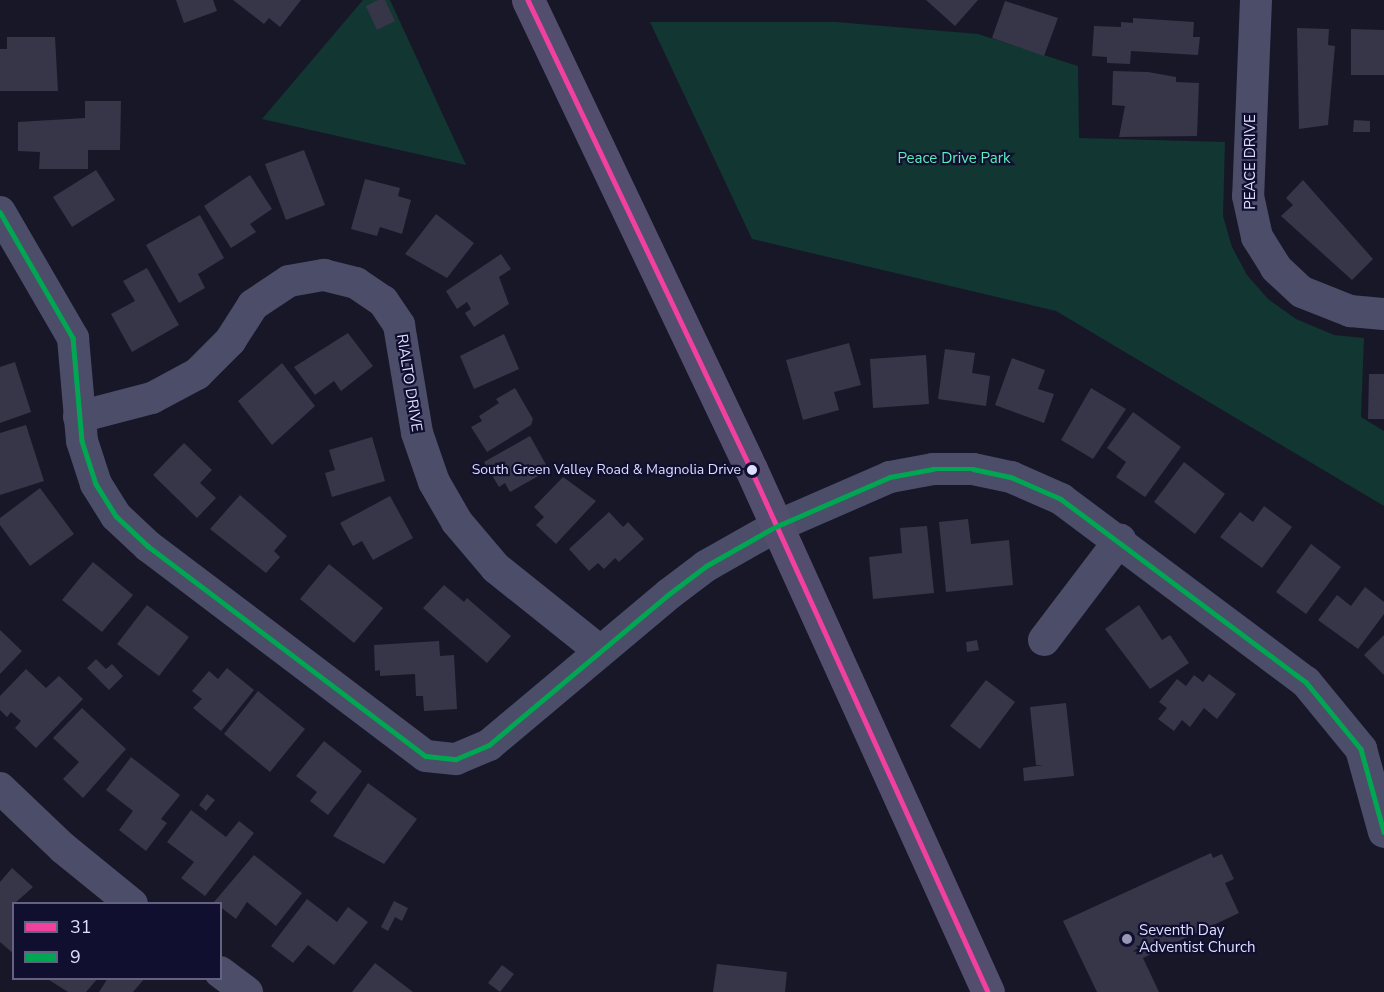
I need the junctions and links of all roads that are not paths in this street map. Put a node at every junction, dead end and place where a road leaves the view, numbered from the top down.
1 (528, 0) edge
2 (1256, 0) edge
3 (0, 212) edge
4 (1384, 314) edge
5 (79, 417) junction
6 (775, 527) junction
7 (1120, 540) junction
8 (1044, 640) dead end
9 (600, 651) junction
10 (0, 788) edge
11 (1384, 832) edge
12 (131, 902) edge
13 (222, 973) edge
14 (247, 992) edge
15 (988, 992) edge

1 - 6 main road
2 - 4 street, PEACE DRIVE
3 - 5 street
5 - 9 street
5 - 9 street, RIALTO DRIVE
6 - 7 street
6 - 9 street
6 - 15 main road
7 - 8 street
7 - 11 street
10 - 12 street
13 - 14 street

